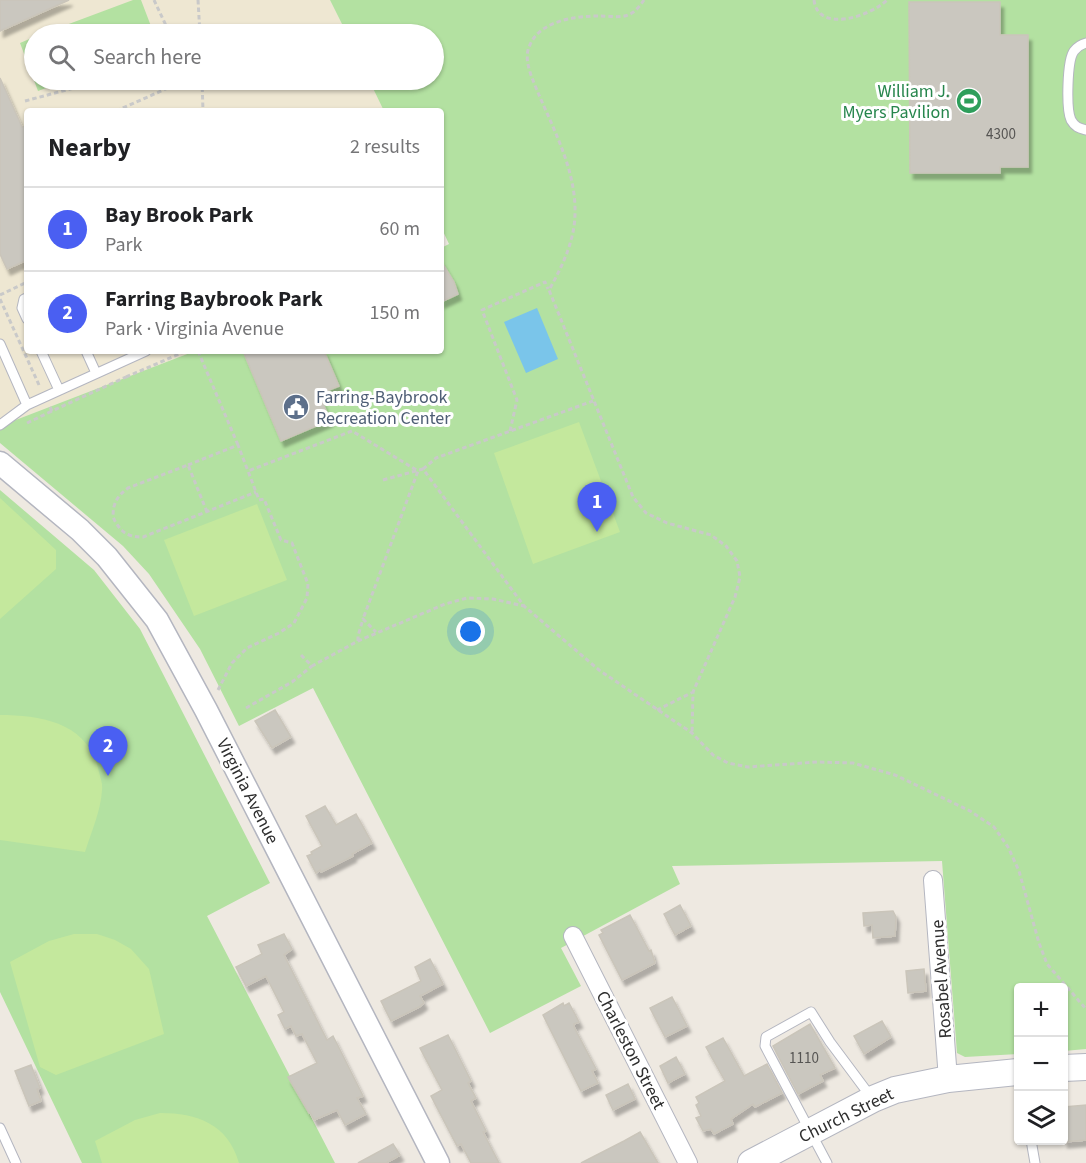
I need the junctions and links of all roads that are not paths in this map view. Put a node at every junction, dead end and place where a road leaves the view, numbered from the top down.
1 (1086, 43) edge
2 (1086, 130) edge
3 (0, 344) edge
4 (42, 354) edge
5 (87, 354) edge
6 (139, 354) edge
7 (96, 374) junction
8 (58, 390) junction
9 (27, 405) junction
10 (0, 424) edge
11 (0, 463) edge
12 (933, 880) dead end
13 (573, 936) dead end
14 (1086, 1067) edge
15 (1068, 1068) edge
16 (1014, 1072) edge
17 (948, 1079) junction
18 (873, 1099) junction
19 (0, 1128) edge
20 (811, 1131) junction
21 (1032, 1145) edge
22 (16, 1163) edge
23 (438, 1163) edge
24 (688, 1163) edge
25 (751, 1163) edge
26 (828, 1163) edge
27 (1035, 1163) edge

1 - 2 lane
3 - 9 lane
4 - 8 lane
5 - 7 lane
6 - 7 lane
7 - 8 lane
8 - 9 lane
9 - 10 lane
11 - 23 street, Virginia Avenue
12 - 17 street, Rosabel Avenue
13 - 24 street, Charleston Street
14 - 15 main road
16 - 17 main road, Church Street
17 - 18 main road, Church Street
18 - 20 main road, Church Street
18 - 20 lane
19 - 22 lane
20 - 25 main road, Church Street
20 - 26 lane
21 - 27 lane

